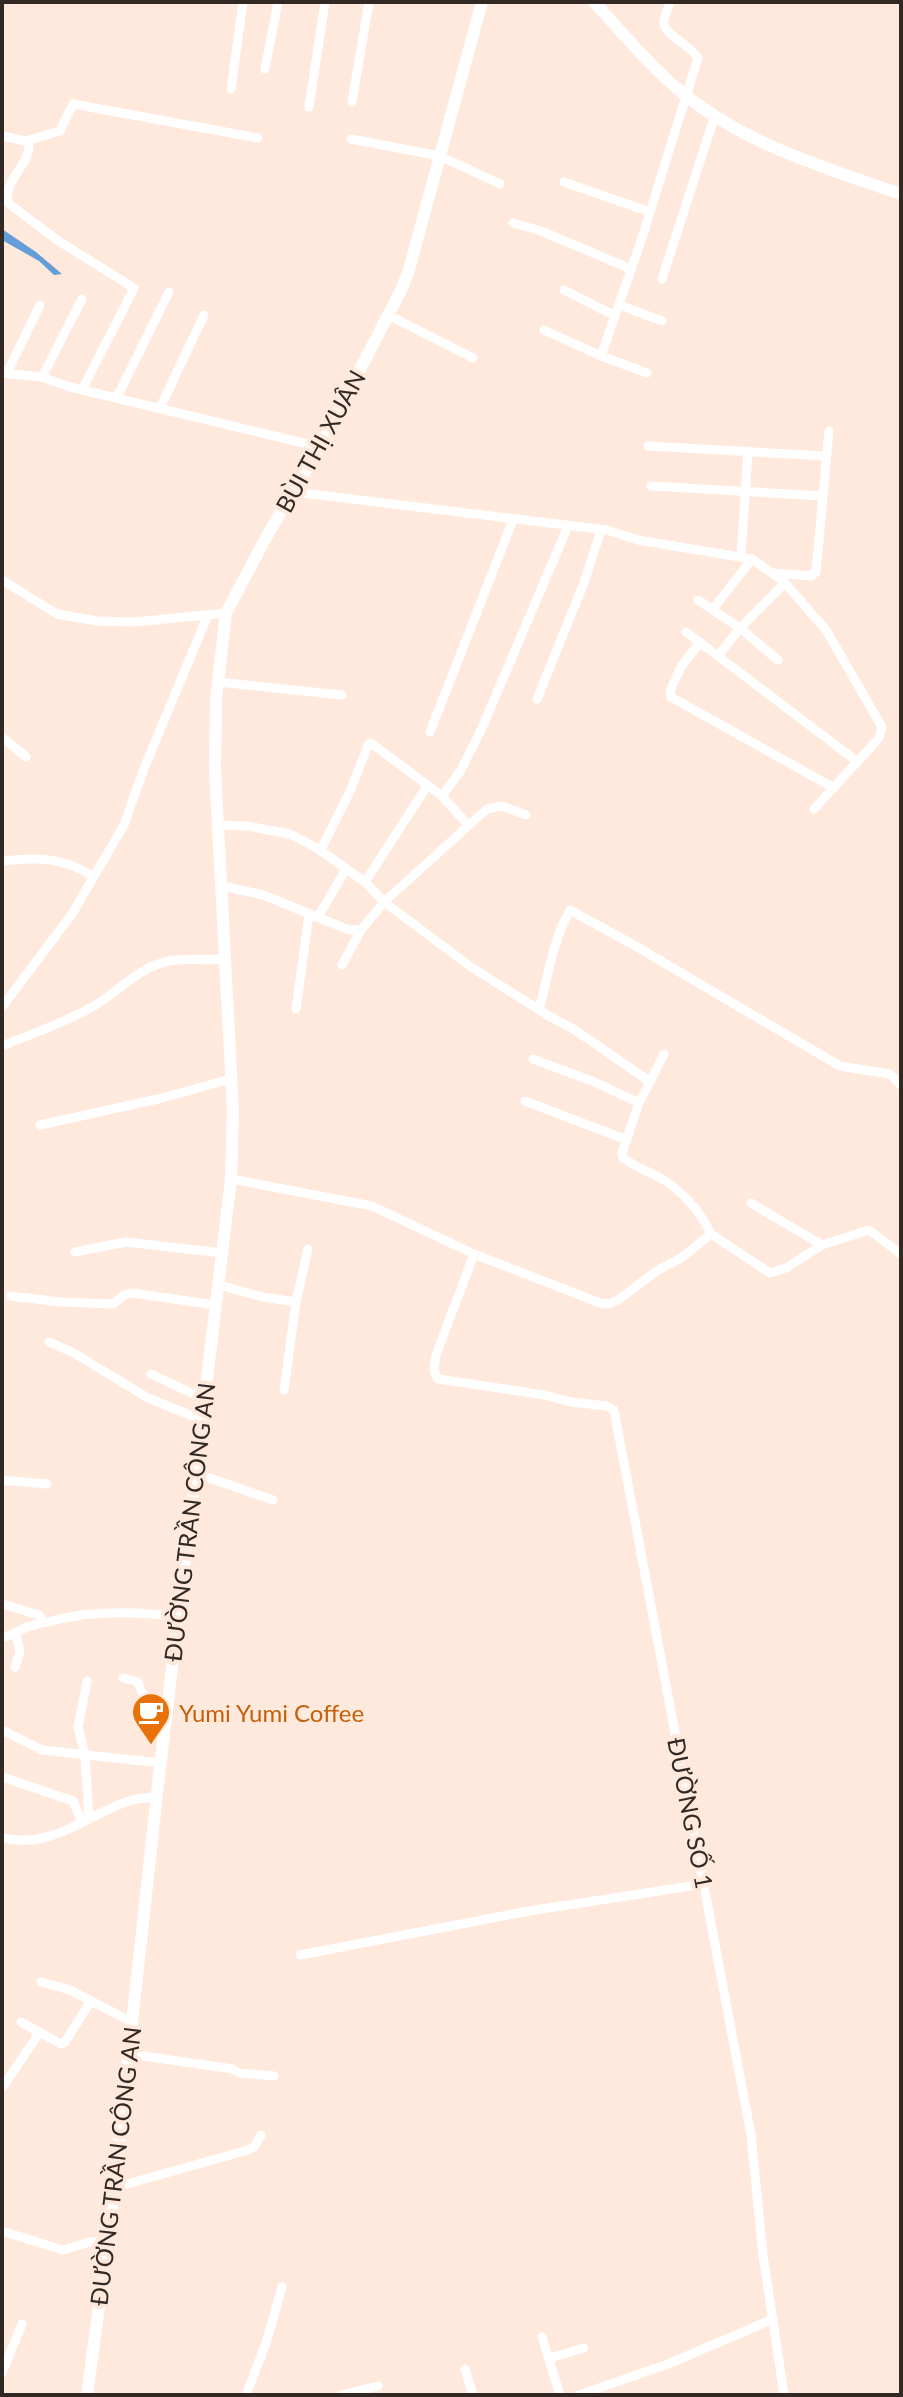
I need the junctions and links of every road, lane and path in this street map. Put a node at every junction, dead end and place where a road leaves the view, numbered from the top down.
1 (243, 2) edge
2 (278, 2) edge
3 (325, 2) edge
4 (369, 2) edge
5 (482, 2) edge
6 (670, 2) edge
7 (597, 3) edge
8 (265, 69) dead end
9 (231, 89) dead end
10 (686, 96) junction
11 (352, 102) dead end
12 (309, 107) dead end
13 (715, 115) junction
14 (2, 136) edge
15 (258, 138) dead end
16 (351, 139) dead end
17 (26, 141) junction
18 (440, 156) junction
19 (564, 182) dead end
20 (500, 184) dead end
21 (901, 194) edge
22 (4, 199) edge
23 (650, 212) junction
24 (513, 223) dead end
25 (631, 269) junction
26 (662, 279) dead end
27 (564, 290) dead end
28 (169, 292) dead end
29 (82, 299) dead end
30 (40, 305) dead end
31 (619, 305) junction
32 (204, 315) dead end
33 (388, 315) junction
34 (615, 316) junction
35 (662, 321) dead end
36 (544, 330) dead end
37 (601, 356) junction
38 (473, 358) dead end
39 (5, 373) edge
40 (647, 373) dead end
41 (42, 377) junction
42 (82, 390) junction
43 (117, 397) junction
44 (160, 408) junction
45 (829, 431) dead end
46 (648, 446) dead end
47 (320, 447) junction
48 (748, 451) junction
49 (826, 456) junction
50 (651, 486) dead end
51 (746, 491) junction
52 (294, 492) junction
53 (823, 496) junction
54 (513, 520) junction
55 (568, 526) junction
56 (601, 530) junction
57 (747, 558) junction
58 (772, 573) junction
59 (2, 580) edge
60 (785, 583) junction
61 (698, 600) dead end
62 (712, 610) junction
63 (226, 613) junction
64 (208, 615) junction
65 (740, 628) junction
66 (686, 632) dead end
67 (700, 642) junction
68 (718, 656) junction
69 (778, 660) dead end
70 (218, 682) junction
71 (342, 695) dead end
72 (537, 699) dead end
73 (430, 732) dead end
74 (2, 737) edge
75 (26, 757) dead end
76 (858, 762) junction
77 (427, 786) junction
78 (834, 788) junction
79 (442, 796) junction
80 (814, 809) dead end
81 (526, 815) dead end
82 (218, 825) junction
83 (468, 825) junction
84 (320, 851) junction
85 (2, 861) edge
86 (346, 869) junction
87 (93, 876) junction
88 (365, 882) junction
89 (222, 886) junction
90 (384, 902) junction
91 (314, 916) junction
92 (361, 930) junction
93 (226, 959) junction
94 (342, 965) dead end
95 (2, 988) edge
96 (10, 995) junction
97 (2, 1007) edge
98 (296, 1009) dead end
99 (539, 1010) junction
100 (2, 1046) edge
101 (664, 1054) dead end
102 (533, 1059) dead end
103 (231, 1079) junction
104 (649, 1081) junction
105 (901, 1085) edge
106 (525, 1101) dead end
107 (639, 1103) junction
108 (40, 1125) dead end
109 (627, 1140) junction
110 (231, 1179) junction
111 (751, 1203) dead end
112 (711, 1234) junction
113 (822, 1245) junction
114 (308, 1249) dead end
115 (75, 1252) dead end
116 (222, 1253) junction
117 (901, 1254) edge
118 (472, 1259) junction
119 (219, 1285) junction
120 (11, 1296) dead end
121 (296, 1302) junction
122 (216, 1305) junction
123 (49, 1342) dead end
124 (151, 1374) dead end
125 (284, 1390) dead end
126 (204, 1399) junction
127 (202, 1420) junction
128 (195, 1473) junction
129 (2, 1480) edge
130 (47, 1484) dead end
131 (273, 1500) dead end
132 (2, 1604) edge
133 (178, 1617) junction
134 (45, 1623) junction
135 (16, 1634) junction
136 (2, 1637) edge
137 (15, 1667) dead end
138 (123, 1678) dead end
139 (87, 1681) dead end
140 (166, 1713) junction
141 (4, 1731) dead end
142 (85, 1755) junction
143 (160, 1763) junction
144 (2, 1777) edge
145 (157, 1797) junction
146 (86, 1820) junction
147 (2, 1838) edge
148 (704, 1884) junction
149 (300, 1955) dead end
150 (41, 1982) dead end
151 (91, 2001) junction
152 (21, 2022) dead end
153 (132, 2022) junction
154 (40, 2032) junction
155 (129, 2054) junction
156 (274, 2076) dead end
157 (2, 2088) edge
158 (261, 2135) dead end
159 (113, 2188) junction
160 (2, 2231) edge
161 (108, 2241) junction
162 (282, 2287) dead end
163 (771, 2320) junction
164 (22, 2324) dead end
165 (542, 2337) dead end
166 (584, 2348) dead end
167 (549, 2358) junction
168 (465, 2369) dead end
169 (2, 2373) edge
170 (378, 2386) dead end
171 (87, 2395) edge
172 (246, 2395) edge
173 (341, 2395) edge
174 (473, 2395) edge
175 (560, 2395) edge
176 (579, 2395) edge
177 (784, 2395) edge

1 - 9 street
2 - 8 street
3 - 12 street
4 - 11 street
5 - 18 main road, BÙI THỊ XUÂN
6 - 10 street
7 - 10 main road
10 - 13 main road
10 - 23 street
13 - 21 main road
13 - 26 street
14 - 17 street
15 - 17 street
16 - 18 street
17 - 22 street
18 - 20 street
18 - 33 main road, BÙI THỊ XUÂN
19 - 23 street
22 - 42 street
23 - 25 street
24 - 25 street
25 - 31 street
27 - 34 street
28 - 43 street
29 - 41 street
30 - 39 street
31 - 34 street
31 - 35 street
32 - 44 street
33 - 38 street
33 - 47 main road, BÙI THỊ XUÂN
34 - 37 street
36 - 37 street
37 - 40 street
39 - 41 street
41 - 42 street
42 - 43 street
43 - 44 street
44 - 47 street
45 - 49 street
46 - 48 street
47 - 52 main road, BÙI THỊ XUÂN
48 - 49 street
48 - 51 street
49 - 53 street
50 - 51 street
51 - 53 street
51 - 57 street
52 - 54 street
52 - 63 main road, BÙI THỊ XUÂN
53 - 58 street
54 - 55 street
54 - 73 street
55 - 56 street
55 - 79 street
56 - 57 street
56 - 72 street
57 - 58 street
57 - 62 street
58 - 60 street
59 - 64 street
60 - 65 street
60 - 76 street
61 - 62 street
62 - 65 street
63 - 64 street
63 - 70 main road, BÙI THỊ XUÂN
64 - 87 street
65 - 68 street
65 - 69 street
66 - 67 street
67 - 68 street
67 - 78 street
68 - 76 street
70 - 71 street
70 - 82 main road, BÙI THỊ XUÂN
74 - 75 street
76 - 78 street
77 - 79 street
77 - 84 street
77 - 88 street
78 - 80 street
79 - 83 street
81 - 83 street
82 - 84 street
82 - 89 main road, BÙI THỊ XUÂN
83 - 90 street
84 - 86 street
85 - 87 street
86 - 88 street
86 - 91 street
87 - 96 street
88 - 90 street
89 - 91 street
89 - 93 main road, ĐƯỜNG TRẦN CÔNG AN
90 - 92 street
90 - 99 street
91 - 92 street
91 - 98 street
92 - 94 street
93 - 100 street
93 - 103 main road, ĐƯỜNG TRẦN CÔNG AN
95 - 96 street
96 - 97 street
99 - 104 street
99 - 105 street
101 - 104 street
102 - 107 street
103 - 108 street
103 - 110 main road, ĐƯỜNG TRẦN CÔNG AN
104 - 107 street
106 - 109 street
107 - 109 street
109 - 112 street
110 - 116 main road, ĐƯỜNG TRẦN CÔNG AN
110 - 118 street
111 - 113 street
112 - 113 street
112 - 118 street
113 - 117 street
114 - 121 street
115 - 116 street
116 - 119 main road, ĐƯỜNG TRẦN CÔNG AN
118 - 148 street, ĐƯỜNG SỐ 1
119 - 121 street
119 - 122 main road, ĐƯỜNG TRẦN CÔNG AN
120 - 122 street
121 - 125 street
122 - 126 main road, ĐƯỜNG TRẦN CÔNG AN
123 - 127 street
124 - 126 street
126 - 127 main road, ĐƯỜNG TRẦN CÔNG AN
127 - 128 main road, ĐƯỜNG TRẦN CÔNG AN
128 - 131 street
128 - 133 main road, ĐƯỜNG TRẦN CÔNG AN
129 - 130 street
132 - 134 street
133 - 134 street
133 - 140 main road, ĐƯỜNG TRẦN CÔNG AN
134 - 135 street
135 - 136 street
135 - 137 street
138 - 140 street
139 - 142 street
140 - 143 main road, ĐƯỜNG TRẦN CÔNG AN
141 - 142 street
142 - 143 street
142 - 146 street
143 - 145 main road, ĐƯỜNG TRẦN CÔNG AN
144 - 146 street
145 - 146 street
145 - 153 main road, ĐƯỜNG TRẦN CÔNG AN
146 - 147 street
148 - 149 street
148 - 163 street, ĐƯỜNG SỐ 1
150 - 151 street
151 - 153 street
151 - 154 street
152 - 154 street
153 - 155 main road, ĐƯỜNG TRẦN CÔNG AN
154 - 157 street
155 - 156 street
155 - 159 main road, ĐƯỜNG TRẦN CÔNG AN
158 - 159 street
159 - 161 main road, ĐƯỜNG TRẦN CÔNG AN
160 - 161 street
161 - 171 main road, ĐƯỜNG TRẦN CÔNG AN
162 - 172 street
163 - 176 street
163 - 177 street, ĐƯỜNG SỐ 1
164 - 169 street
165 - 167 street
166 - 167 street
167 - 175 street
168 - 174 street
170 - 173 street

